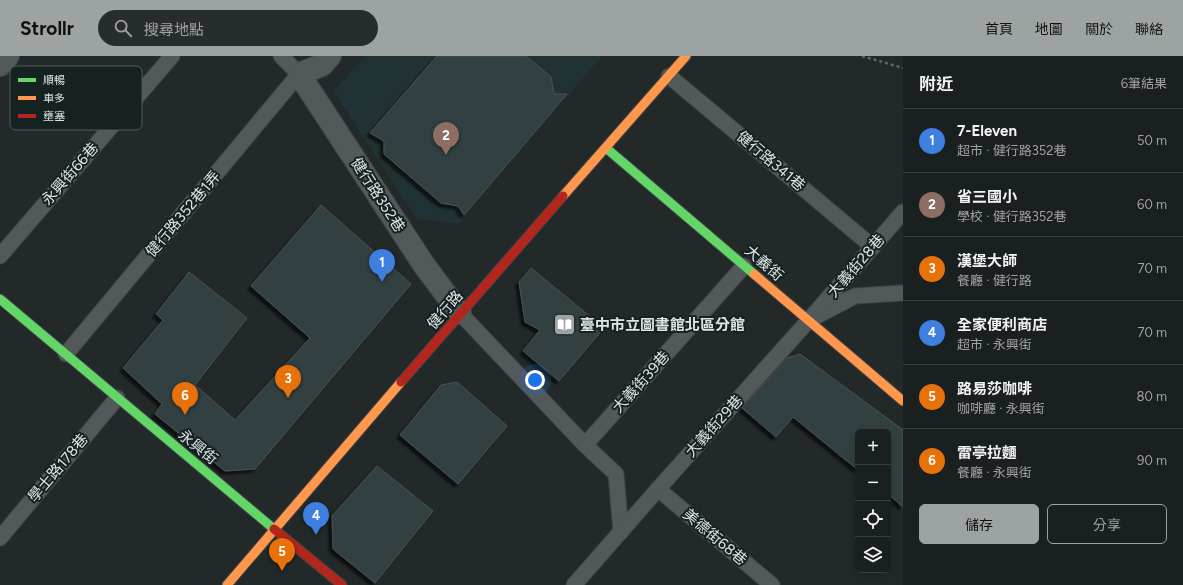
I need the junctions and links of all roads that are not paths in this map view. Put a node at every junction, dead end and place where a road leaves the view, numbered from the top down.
1 (8, 56) edge
2 (172, 56) edge
3 (282, 56) edge
4 (330, 56) edge
5 (686, 56) edge
6 (0, 65) edge
7 (299, 74) junction
8 (669, 76) junction
9 (142, 91) edge
10 (108, 130) edge
11 (606, 148) junction
12 (903, 212) edge
13 (873, 247) junction
14 (0, 256) edge
15 (744, 266) junction
16 (903, 293) edge
17 (0, 298) edge
18 (460, 313) junction
19 (809, 320) junction
20 (66, 354) junction
21 (117, 398) junction
22 (903, 401) edge
23 (585, 445) junction
24 (658, 489) junction
25 (275, 528) junction
26 (621, 532) junction
27 (0, 538) edge
28 (227, 585) edge
29 (342, 585) edge
30 (574, 585) edge
31 (772, 585) edge

1 - 6 street
2 - 9 lane, 永興街66巷
3 - 7 lane
4 - 7 street
5 - 8 street, 健行路
7 - 18 street, 健行路352巷
7 - 20 lane, 健行路352巷1弄
8 - 11 street, 健行路
8 - 13 lane, 健行路341巷
10 - 14 lane, 永興街66巷
11 - 15 street, 大義街
11 - 18 street, 健行路
12 - 13 lane, 大義街28巷
13 - 19 lane, 大義街28巷
15 - 19 street, 大義街
15 - 23 lane, 大義街39巷
16 - 19 lane
17 - 20 street, 永興街
18 - 23 lane
18 - 25 street, 健行路
19 - 22 street, 大義街
19 - 24 lane, 大義街29巷
20 - 21 street, 永興街
21 - 25 street, 永興街
21 - 27 lane, 學士路178巷
23 - 26 lane
24 - 26 lane, 大義街29巷
24 - 31 lane, 美德街68巷
25 - 28 street, 健行路
25 - 29 street, 永興街
26 - 30 lane, 大義街29巷

